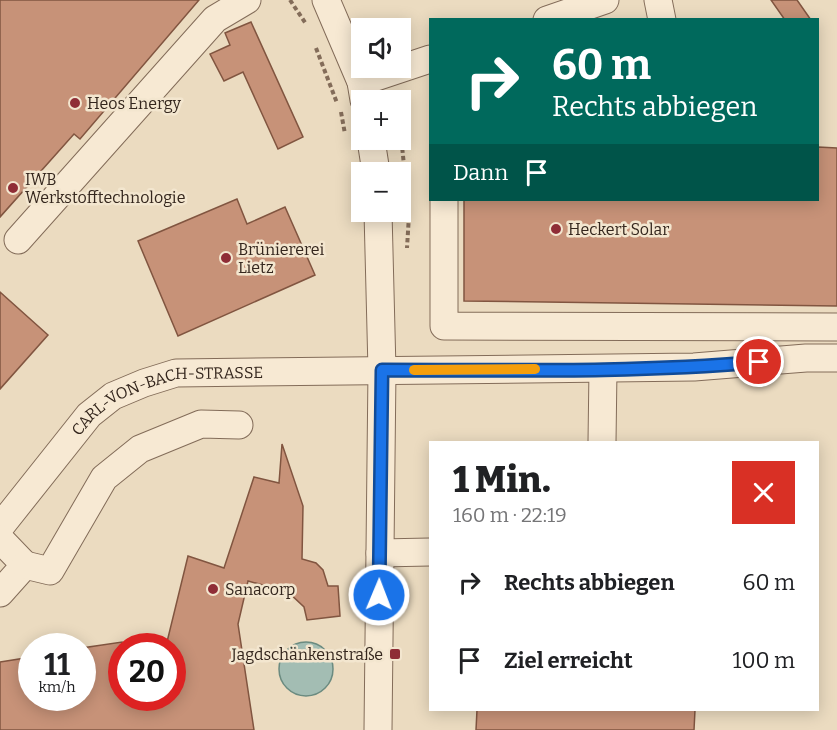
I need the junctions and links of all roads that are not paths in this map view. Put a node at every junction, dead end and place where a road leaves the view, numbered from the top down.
1 (247, 0) edge
2 (326, 0) edge
3 (605, 0) edge
4 (658, 0) edge
5 (553, 18) edge
6 (662, 18) edge
7 (429, 59) edge
8 (363, 90) edge
9 (365, 90) edge
10 (444, 201) edge
11 (367, 222) edge
12 (18, 240) dead end
13 (664, 325) junction
14 (837, 327) edge
15 (837, 358) edge
16 (664, 367) junction
17 (603, 369) junction
18 (382, 370) junction
19 (239, 425) dead end
20 (602, 441) edge
21 (0, 527) edge
22 (0, 539) edge
23 (429, 552) edge
24 (380, 554) junction
25 (25, 565) junction
26 (0, 593) edge
27 (378, 730) edge

1 - 12 street
2 - 8 street
3 - 5 street
4 - 6 street
7 - 9 street
10 - 13 street
11 - 18 street
13 - 14 street
13 - 16 street
15 - 16 street, CARL-VON-BACH-STRASSE
16 - 17 street, CARL-VON-BACH-STRASSE
17 - 18 street, CARL-VON-BACH-STRASSE
17 - 20 street
18 - 21 street, CARL-VON-BACH-STRASSE
18 - 24 street
19 - 25 street
22 - 25 street
23 - 24 street
24 - 27 street
25 - 26 street

